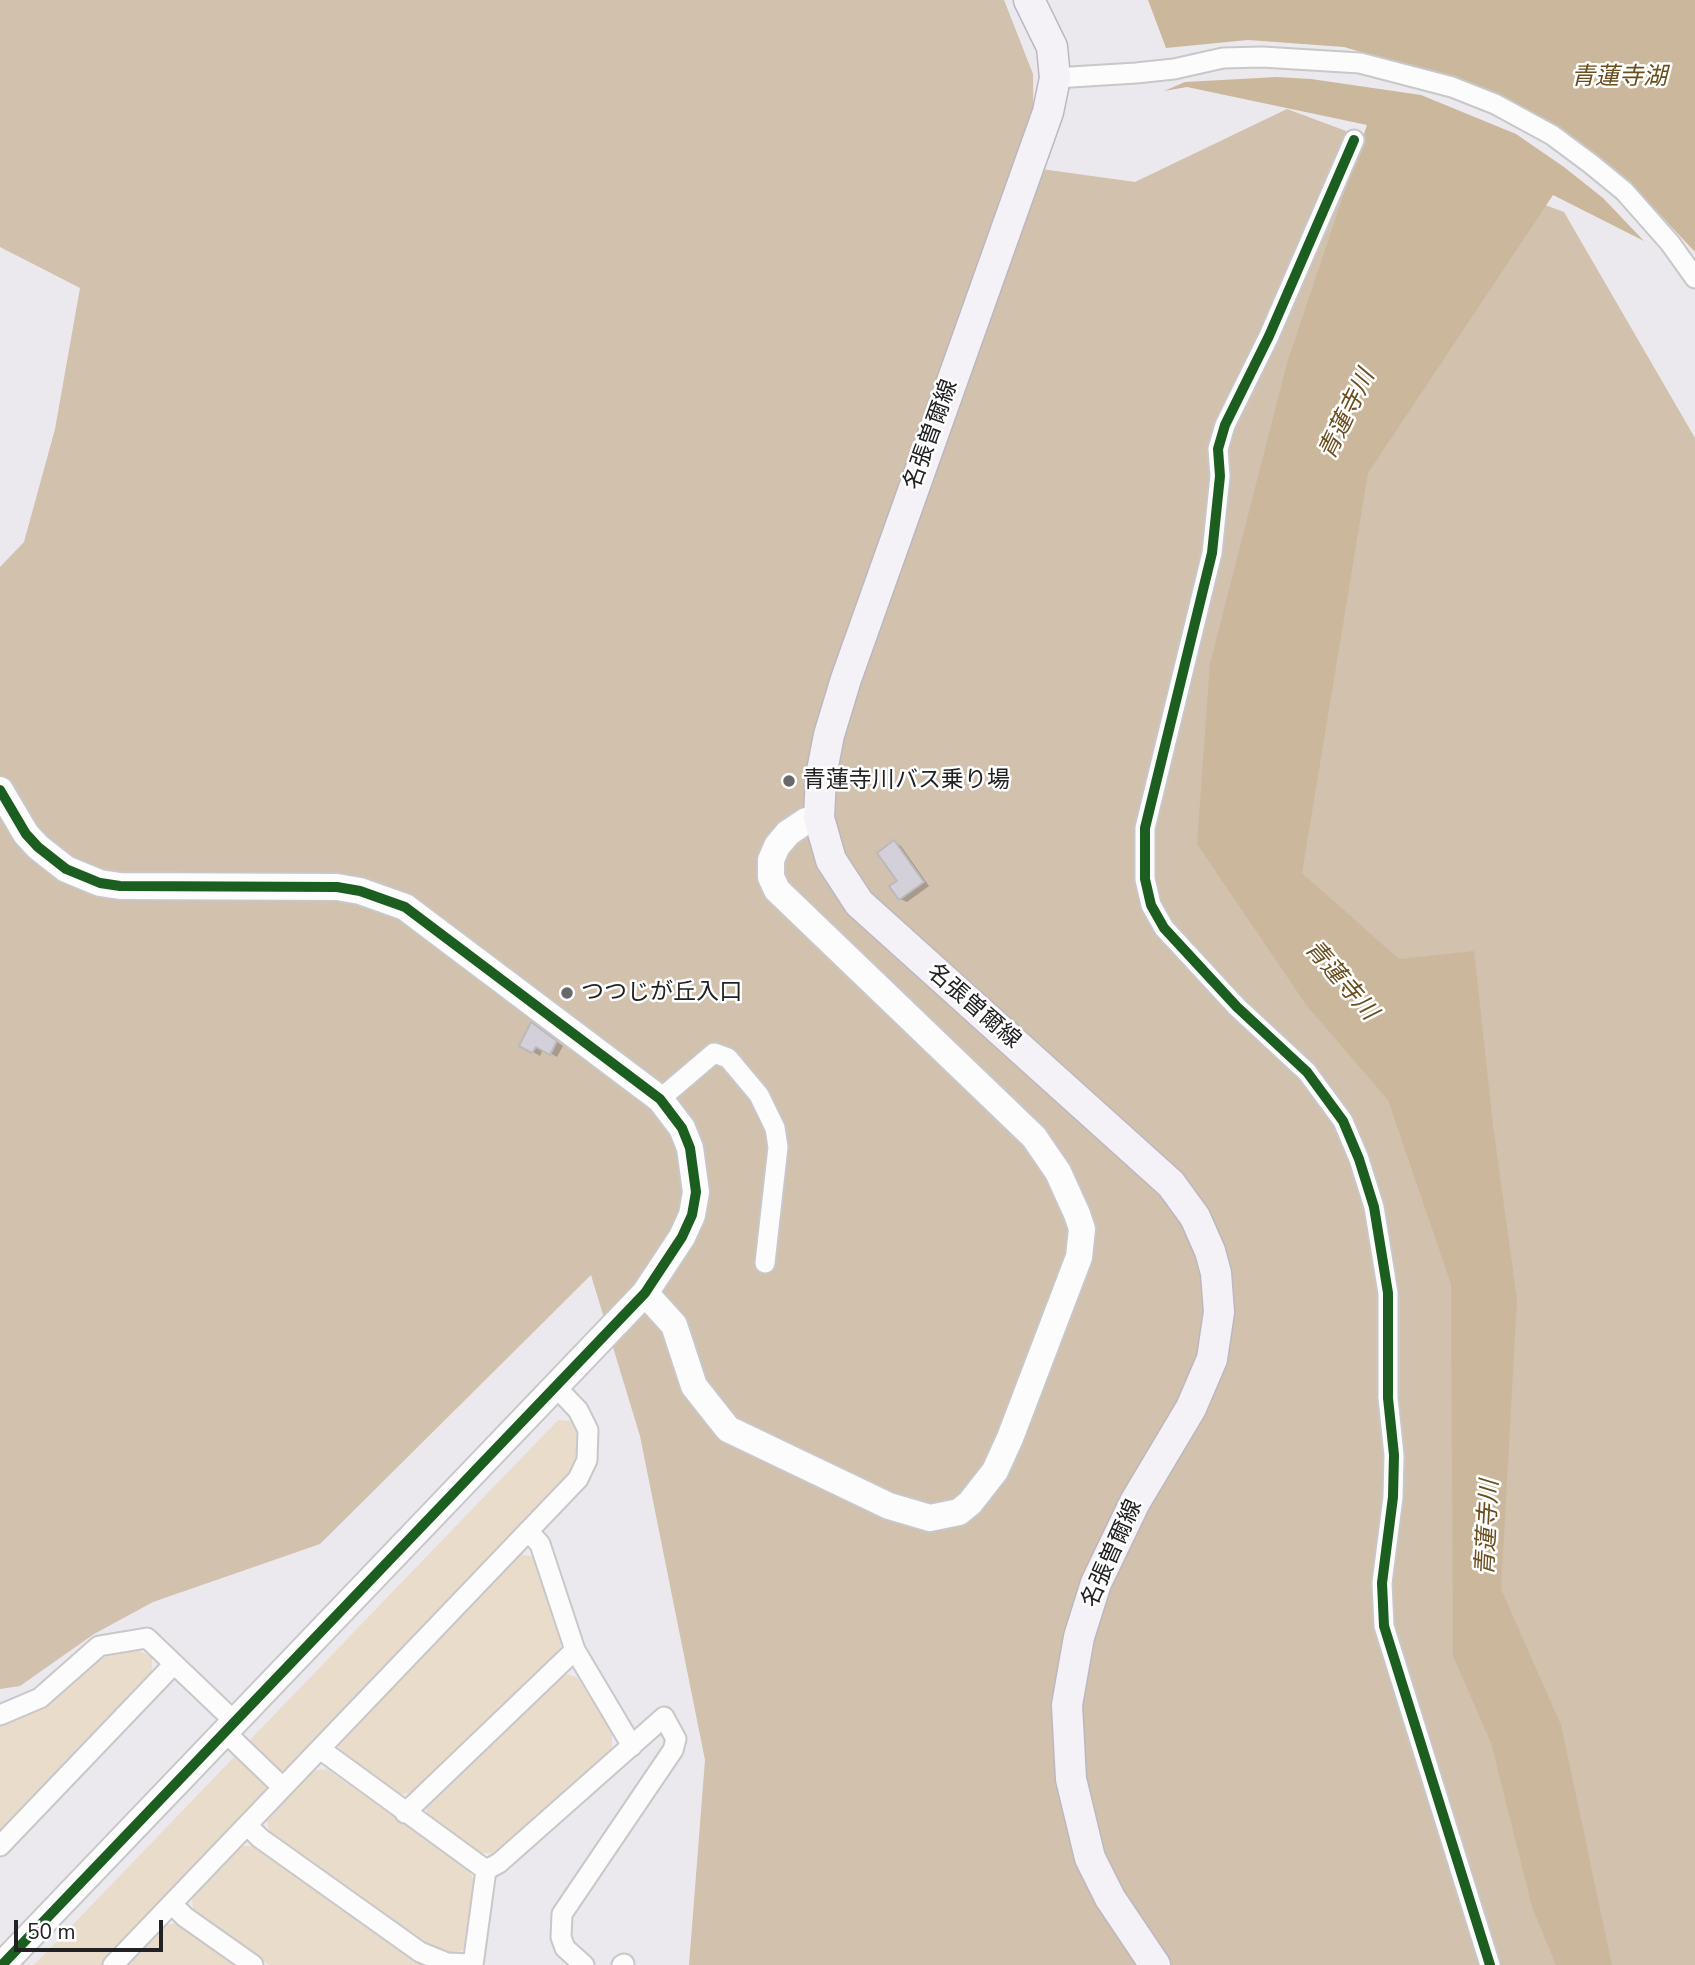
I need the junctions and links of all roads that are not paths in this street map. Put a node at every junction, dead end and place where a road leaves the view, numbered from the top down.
1 (1029, 0) edge
2 (1055, 78) junction
3 (1354, 140) dead end
4 (1695, 278) edge
5 (0, 790) edge
6 (819, 818) junction
7 (660, 1099) junction
8 (765, 1263) dead end
9 (645, 1293) junction
10 (555, 1387) junction
11 (528, 1531) junction
12 (575, 1650) junction
13 (174, 1664) junction
14 (0, 1714) edge
15 (229, 1726) junction
16 (632, 1746) junction
17 (320, 1749) junction
18 (276, 1782) dead end
19 (405, 1812) junction
20 (247, 1825) junction
21 (0, 1846) edge
22 (486, 1870) junction
23 (172, 1904) junction
24 (472, 1964) edge
25 (2, 1965) edge
26 (113, 1965) edge
27 (253, 1965) edge
28 (584, 1965) edge
29 (1155, 1965) edge
30 (1490, 1965) edge

1 - 2 main road, 名張曽爾線
2 - 4 street
2 - 6 main road, 名張曽爾線
3 - 30 street
5 - 7 street
6 - 9 street
6 - 29 main road, 名張曽爾線
7 - 8 street
7 - 9 street
9 - 10 street
10 - 11 street
10 - 15 street
11 - 12 street
11 - 17 street
12 - 16 street
12 - 19 street
13 - 14 street
13 - 15 street
13 - 21 street
15 - 18 street
15 - 25 street
16 - 22 street
16 - 28 street
17 - 19 street
17 - 20 street
19 - 22 street
20 - 23 street
20 - 24 street
22 - 24 street
23 - 26 street
23 - 27 street

